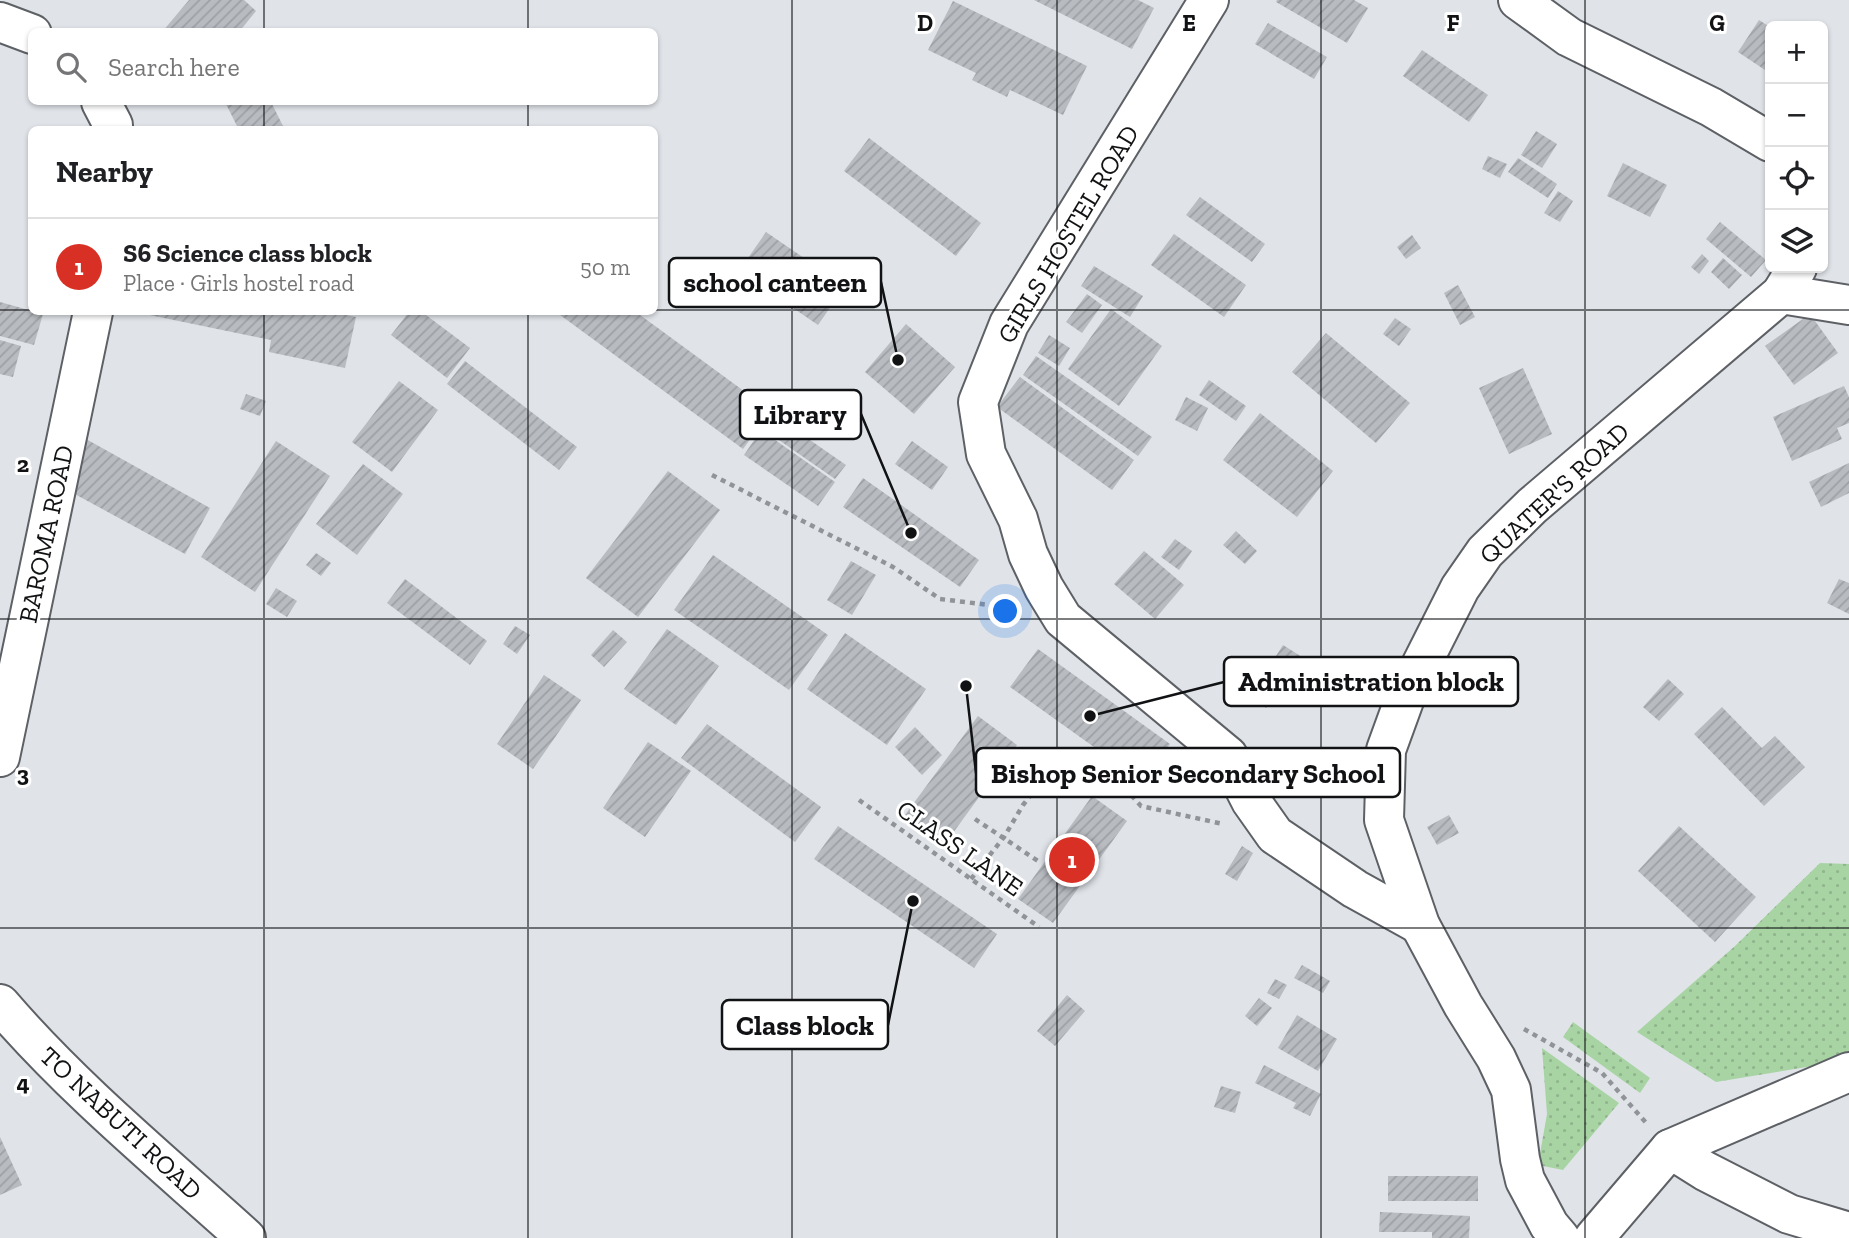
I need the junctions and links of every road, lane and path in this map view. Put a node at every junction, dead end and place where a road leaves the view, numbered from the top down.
1 (1209, 0) edge
2 (1518, 0) edge
3 (0, 22) edge
4 (28, 32) edge
5 (102, 105) edge
6 (111, 126) edge
7 (1765, 139) edge
8 (1789, 281) edge
9 (1849, 305) edge
10 (92, 315) edge
11 (712, 475) dead end
12 (1063, 619) junction
13 (0, 757) edge
14 (859, 800) dead end
15 (975, 819) dead end
16 (1275, 835) junction
17 (1004, 837) junction
18 (1038, 861) dead end
19 (971, 879) junction
20 (1420, 925) junction
21 (1039, 927) dead end
22 (0, 1004) edge
23 (1524, 1029) dead end
24 (1849, 1072) edge
25 (1670, 1149) junction
26 (1849, 1232) edge
27 (246, 1238) edge
28 (1560, 1238) edge
29 (1594, 1238) edge

1 - 12 street, GIRLS HOSTEL ROAD
2 - 7 street
3 - 4 street
5 - 6 street
8 - 9 street
8 - 20 street, QUATER'S ROAD
10 - 13 street, BAROMA ROAD
11 - 12 path
12 - 16 street, GIRLS HOSTEL ROAD
14 - 19 path, CLASS LANE
15 - 17 path
16 - 17 path
16 - 20 street, GIRLS HOSTEL ROAD
17 - 18 path
17 - 19 path
19 - 21 path, CLASS LANE
20 - 28 street, QUATER'S ROAD
22 - 27 street, TO NABUTI ROAD
23 - 25 path
24 - 25 street
25 - 26 street
25 - 29 street

